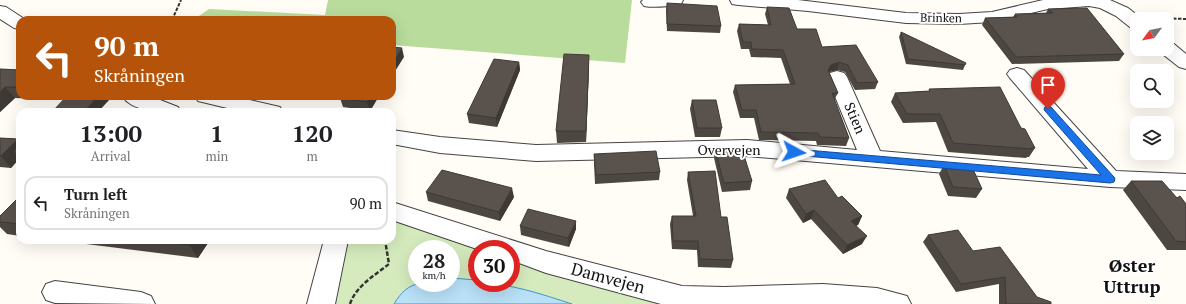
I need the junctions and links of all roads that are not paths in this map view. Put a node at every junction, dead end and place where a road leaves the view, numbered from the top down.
1 (675, 0) edge
2 (738, 0) edge
3 (650, 2) dead end
4 (0, 11) edge
5 (1130, 19) edge
6 (16, 21) edge
7 (16, 26) edge
8 (0, 32) edge
9 (1174, 54) edge
10 (1186, 63) edge
11 (1017, 74) dead end
12 (837, 77) dead end
13 (141, 100) edge
14 (222, 100) edge
15 (159, 108) edge
16 (256, 108) edge
17 (396, 138) edge
18 (872, 158) junction
19 (1110, 179) junction
20 (1186, 182) edge
21 (396, 212) edge
22 (480, 240) edge
23 (335, 244) edge
24 (520, 253) edge
25 (55, 292) dead end
26 (141, 304) edge
27 (321, 304) edge
28 (897, 304) edge

1 - 3 street
2 - 5 street, Brinken
4 - 6 street
7 - 8 street
9 - 10 street
11 - 19 street
12 - 18 street, Stien
13 - 15 street
14 - 16 street
17 - 18 street, Overvejen
18 - 19 street, Overvejen
19 - 20 street, Overvejen
21 - 22 street
23 - 27 street
24 - 28 street, Damvejen
25 - 26 street

